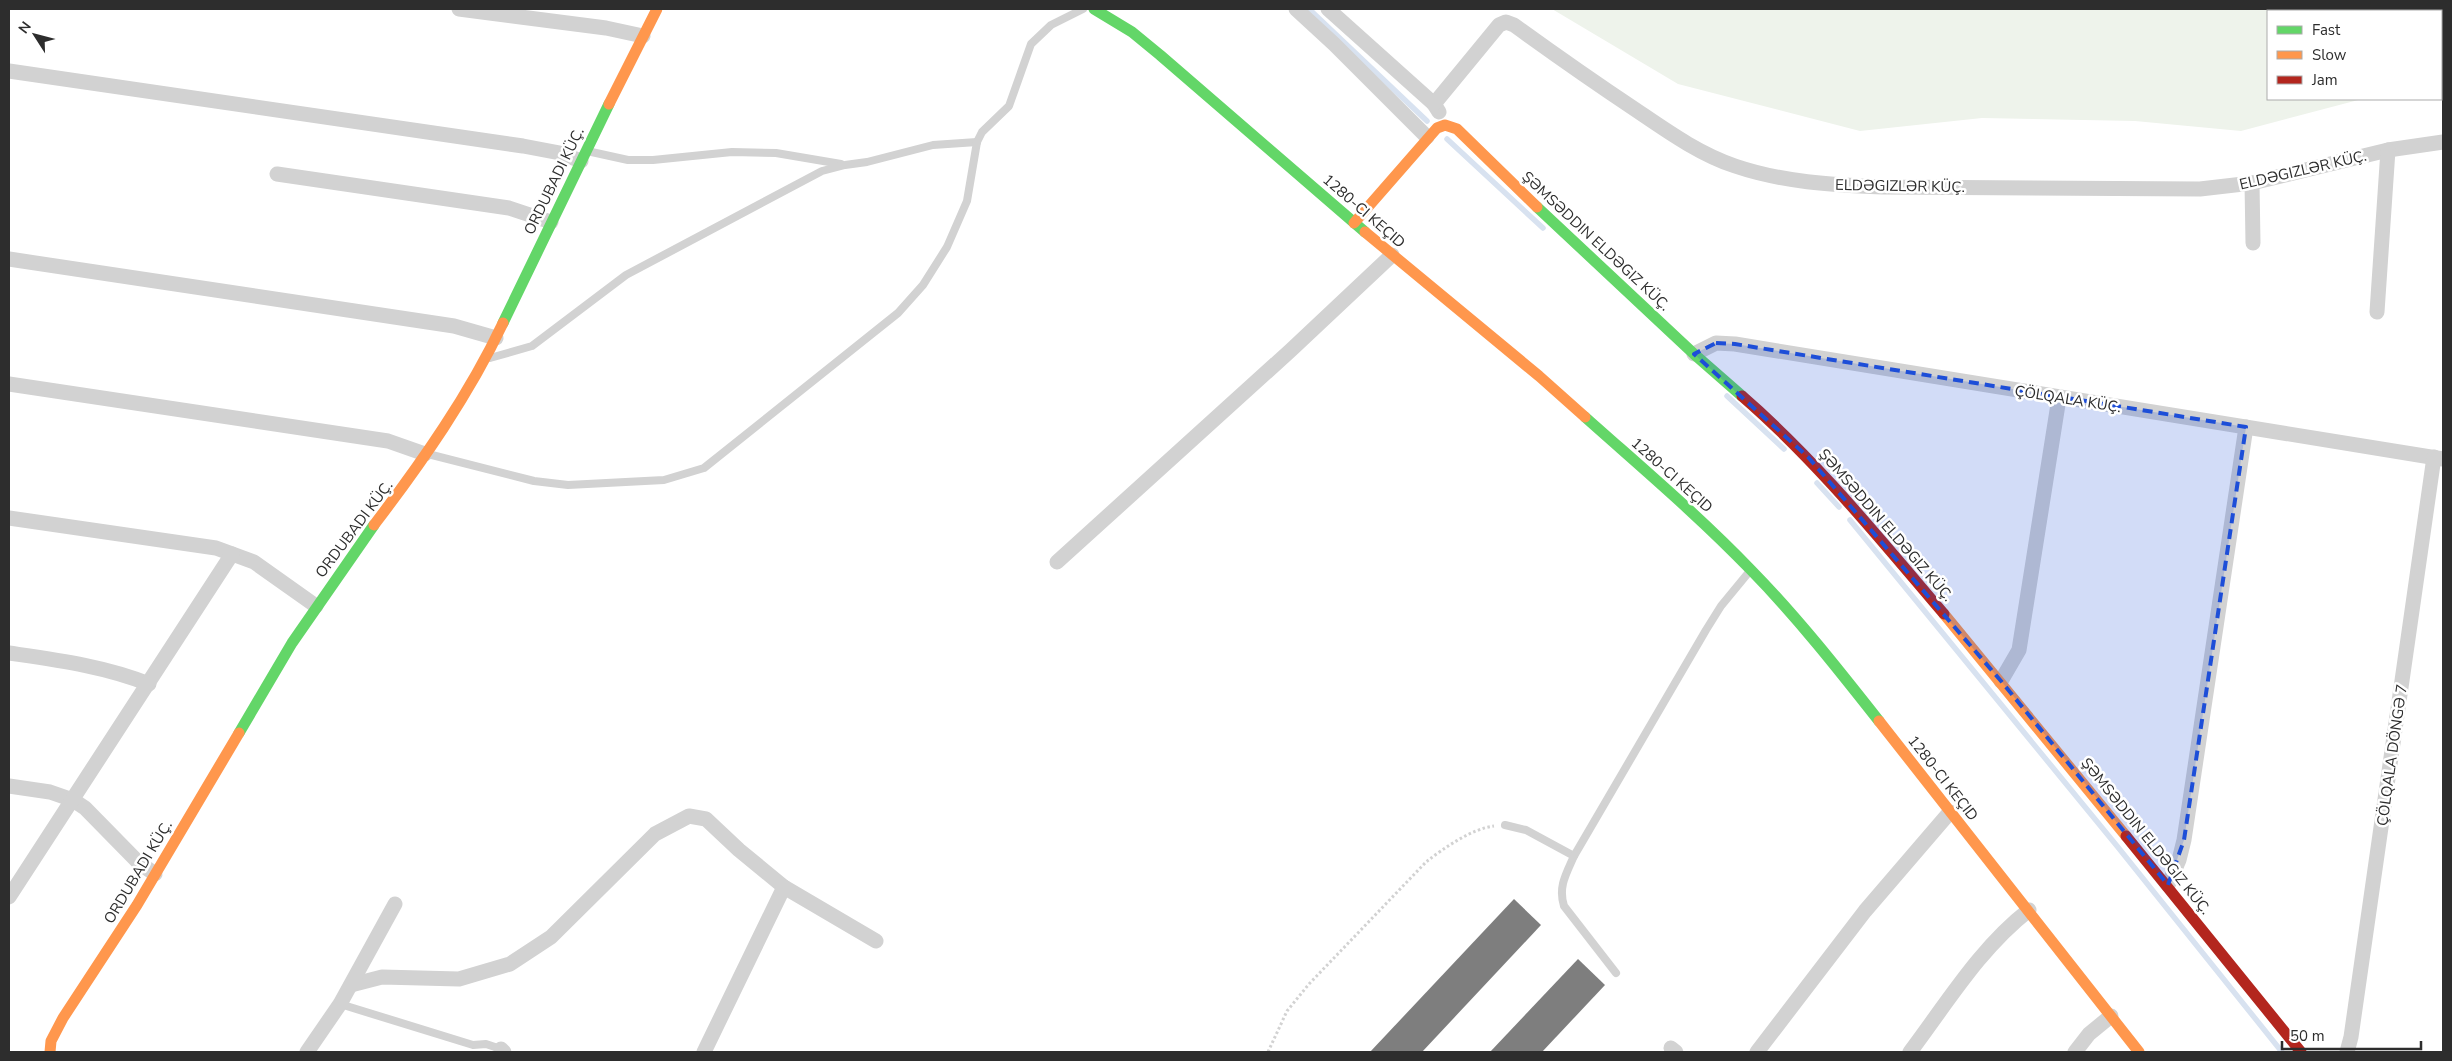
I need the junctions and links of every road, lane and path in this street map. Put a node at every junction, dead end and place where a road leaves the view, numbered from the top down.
1 (459, 9) edge
2 (658, 9) edge
3 (1083, 9) edge
4 (1094, 9) edge
5 (1296, 9) edge
6 (1328, 9) edge
7 (642, 36) junction
8 (9, 71) edge
9 (1434, 104) junction
10 (1445, 125) junction
11 (1427, 137) junction
12 (977, 142) junction
13 (2443, 142) edge
14 (2388, 150) junction
15 (583, 156) junction
16 (845, 165) junction
17 (276, 174) dead end
18 (2252, 183) junction
19 (551, 222) junction
20 (1354, 223) junction
21 (2253, 243) dead end
22 (1392, 254) junction
23 (9, 258) edge
24 (2377, 312) dead end
25 (496, 338) junction
26 (1694, 354) junction
27 (486, 359) junction
28 (9, 384) edge
29 (2059, 398) junction
30 (2246, 427) junction
31 (425, 454) junction
32 (2438, 458) edge
33 (9, 518) edge
34 (232, 554) junction
35 (1057, 562) dead end
36 (1751, 570) junction
37 (316, 606) junction
38 (9, 653) edge
39 (2001, 681) junction
40 (149, 684) junction
41 (9, 786) edge
42 (73, 800) junction
43 (1950, 812) junction
44 (1505, 825) joint
45 (1574, 856) junction
46 (155, 874) junction
47 (2168, 885) junction
48 (784, 887) junction
49 (9, 897) edge
50 (394, 904) dead end
51 (2029, 910) junction
52 (876, 941) dead end
53 (1616, 973) dead end
54 (351, 985) junction
55 (340, 1004) junction
56 (2111, 1016) junction
57 (502, 1051) edge
58 (50, 1052) edge
59 (307, 1052) edge
60 (704, 1052) edge
61 (1268, 1052) edge
62 (1757, 1052) edge
63 (1910, 1052) edge
64 (2074, 1052) edge
65 (2139, 1052) edge
66 (2301, 1052) edge
67 (2347, 1052) edge

1 - 7 street
2 - 7 street, ORDUBADI KÜÇ.
3 - 12 lane
4 - 20 street
5 - 11 street
6 - 9 street
7 - 15 street, ORDUBADI KÜÇ.
8 - 15 street
9 - 10 street
9 - 18 street, ELDƏGIZLƏR KÜÇ.
10 - 11 street
10 - 26 street, ŞƏMSƏDDIN ELDƏGIZ KÜÇ.
11 - 20 street
12 - 16 lane
12 - 31 lane
13 - 14 street, ELDƏGIZLƏR KÜÇ.
14 - 18 street, ELDƏGIZLƏR KÜÇ.
14 - 24 street
15 - 16 lane
15 - 19 street, ORDUBADI KÜÇ.
16 - 27 lane
17 - 19 street
18 - 21 street
19 - 25 street, ORDUBADI KÜÇ.
20 - 22 street
22 - 35 street
22 - 36 street
23 - 25 street
25 - 27 street, ORDUBADI KÜÇ.
26 - 29 street, ÇÖLQALA KÜÇ.
26 - 39 street, ŞƏMSƏDDIN ELDƏGIZ KÜÇ.
27 - 31 street, ORDUBADI KÜÇ.
28 - 31 street
29 - 30 street, ÇÖLQALA KÜÇ.
29 - 39 street
30 - 32 street, ÇÖLQALA KÜÇ.
30 - 47 street
31 - 37 street, ORDUBADI KÜÇ.
32 - 67 street, ÇÖLQALA DÖNGƏ 7
33 - 34 street
34 - 37 street
34 - 40 street
36 - 43 street
36 - 45 lane
37 - 46 street, ORDUBADI KÜÇ.
38 - 40 street
39 - 47 street, ŞƏMSƏDDIN ELDƏGIZ KÜÇ.
40 - 42 street
41 - 42 street
42 - 46 street
42 - 49 street
43 - 51 street
43 - 62 street
44 - 45 lane
44 - 61 path
45 - 53 lane
46 - 58 street, ORDUBADI KÜÇ.
47 - 66 street, ŞƏMSƏDDIN ELDƏGIZ KÜÇ.
48 - 52 street
48 - 54 street
48 - 60 street
50 - 54 street
51 - 56 street
51 - 63 street
54 - 55 street
55 - 57 lane
55 - 59 street
56 - 64 street
56 - 65 street

